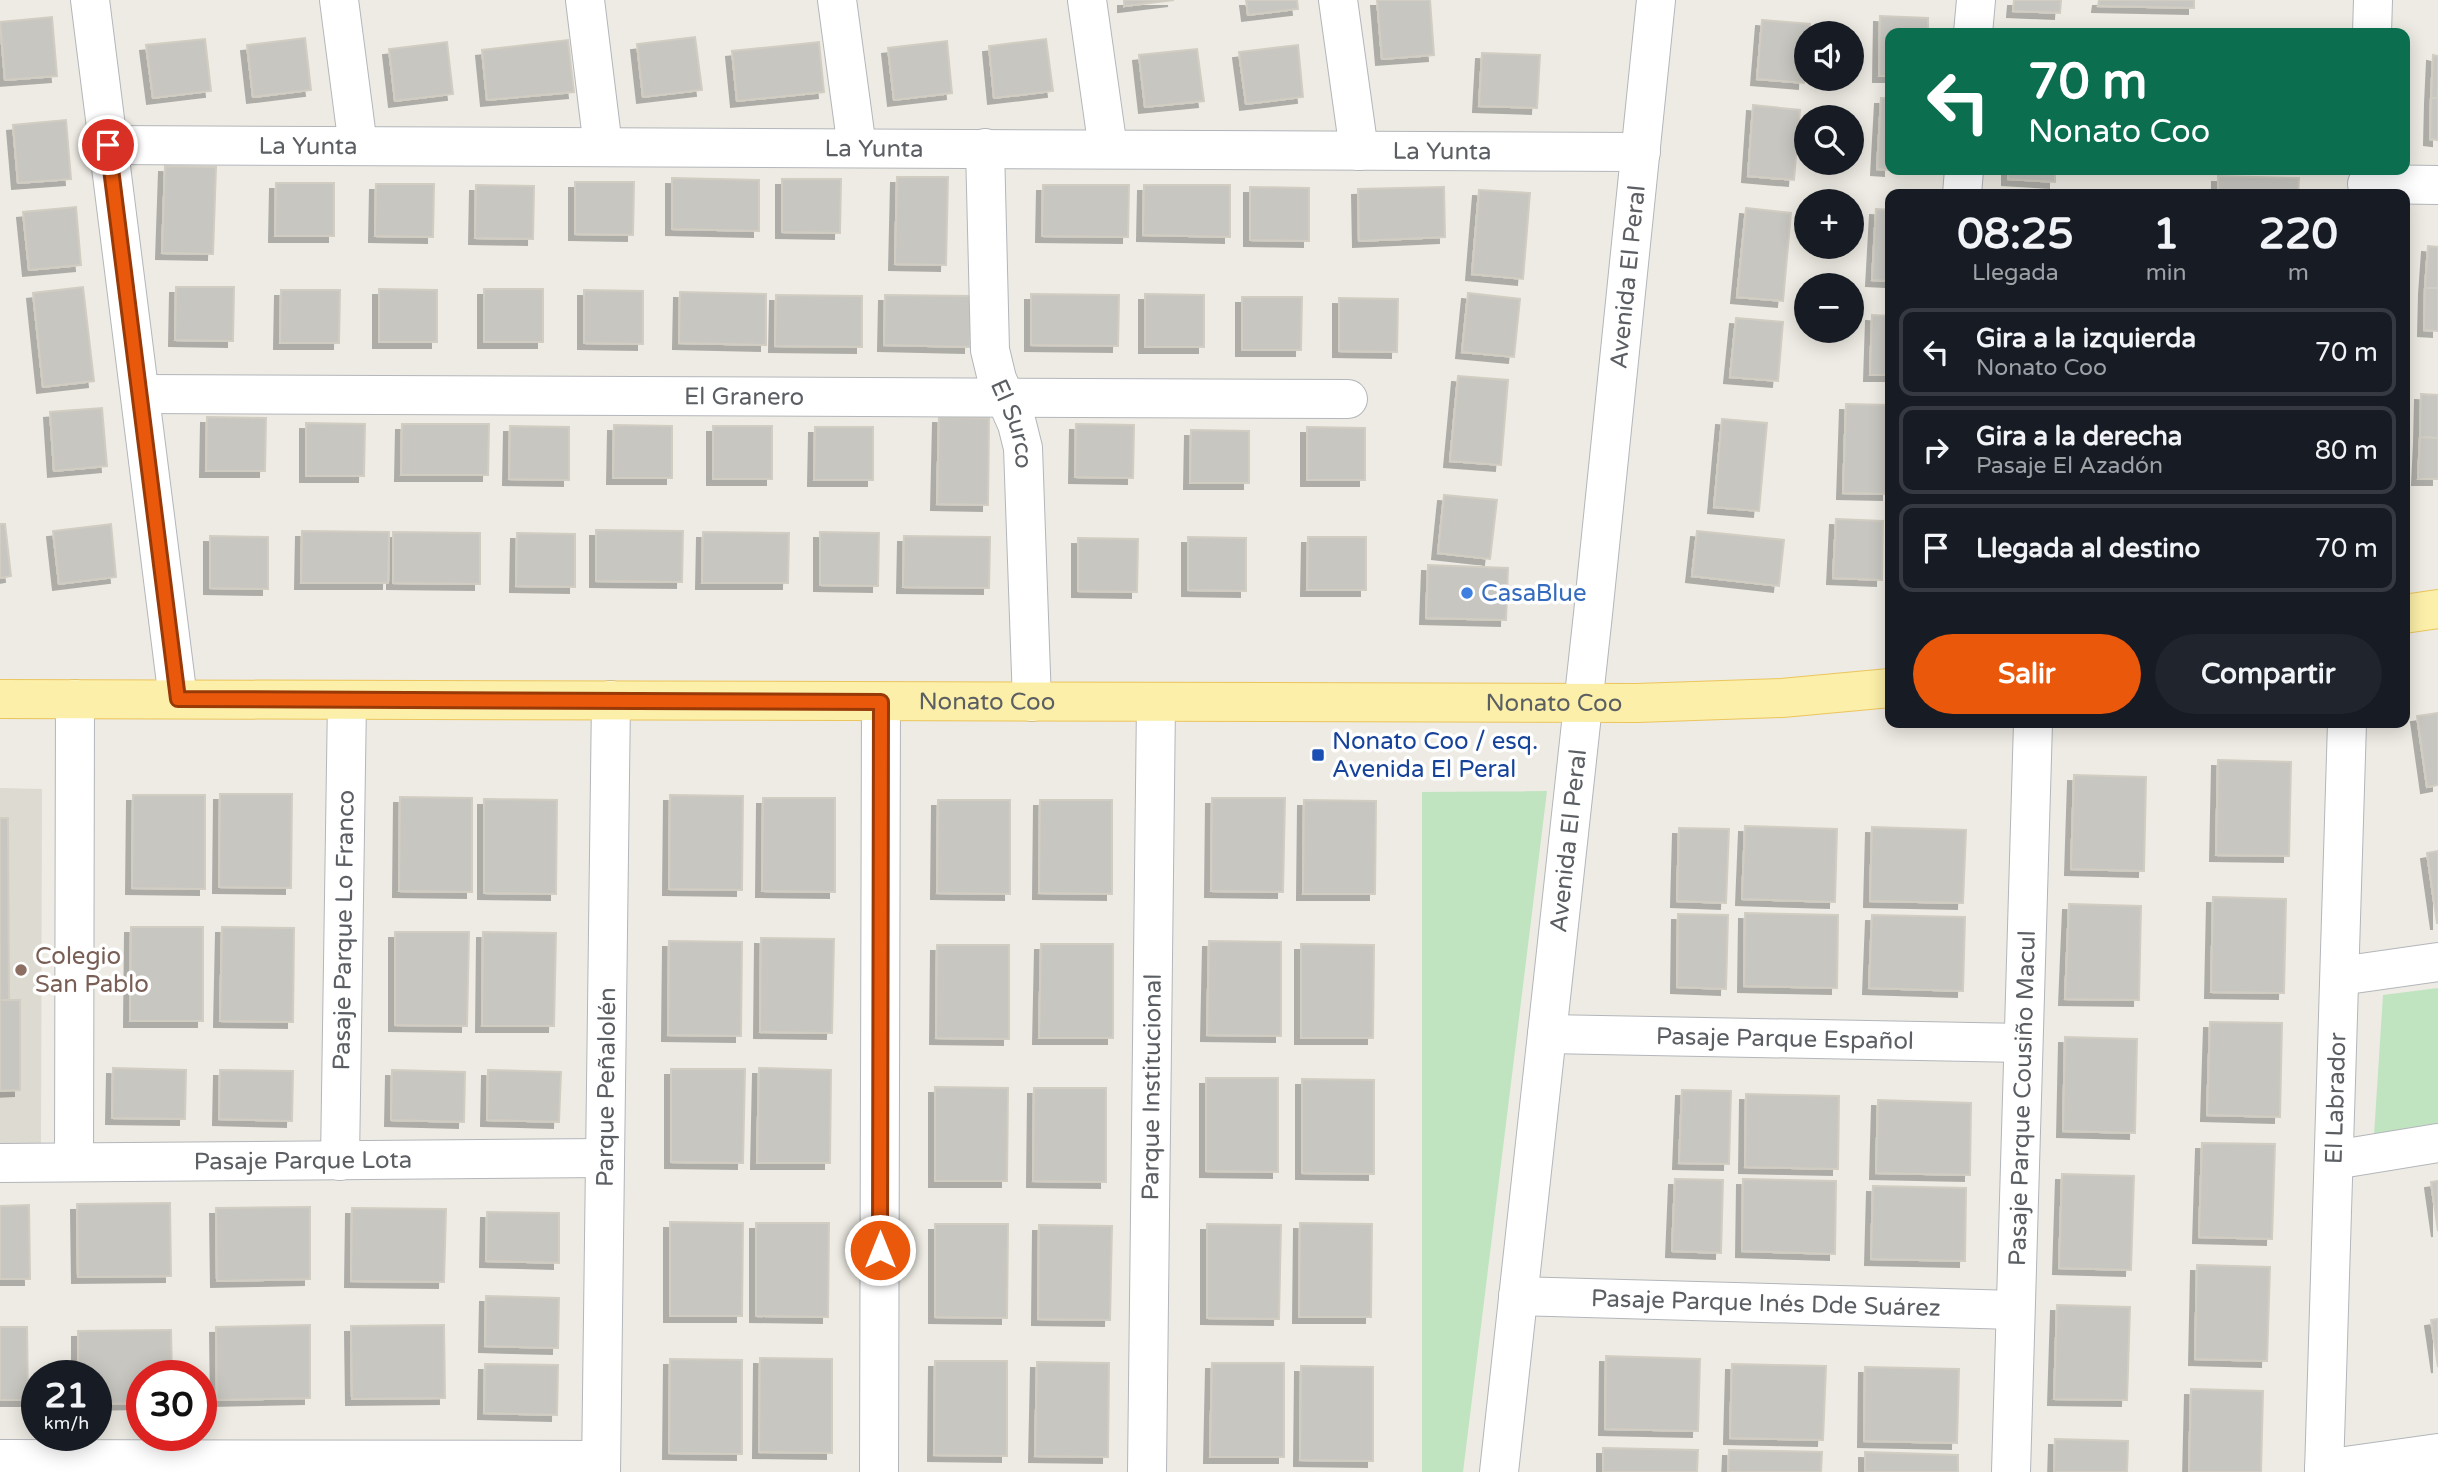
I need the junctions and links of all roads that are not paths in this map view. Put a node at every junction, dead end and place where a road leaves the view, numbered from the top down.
1 (90, 0) edge
2 (339, 0) edge
3 (585, 0) edge
4 (837, 0) edge
5 (1087, 0) edge
6 (1338, 0) edge
7 (1657, 0) edge
8 (1976, 0) edge
9 (2373, 0) edge
10 (1973, 28) edge
11 (2372, 28) edge
12 (108, 145) junction
13 (358, 146) junction
14 (603, 147) junction
15 (857, 148) junction
16 (985, 148) junction
17 (1108, 149) junction
18 (1359, 151) junction
19 (1641, 152) junction
20 (2367, 183) edge
21 (2438, 185) edge
22 (140, 394) junction
23 (1007, 398) junction
24 (1348, 399) dead end
25 (2438, 609) edge
26 (2410, 613) edge
27 (1885, 688) edge
28 (0, 699) edge
29 (75, 699) junction
30 (178, 699) junction
31 (347, 700) junction
32 (611, 701) junction
33 (881, 702) junction
34 (1031, 702) junction
35 (1156, 702) junction
36 (1583, 704) junction
37 (2033, 728) edge
38 (2347, 728) edge
39 (2438, 962) edge
40 (2340, 976) junction
41 (1547, 1034) junction
42 (2023, 1043) junction
43 (2438, 1143) edge
44 (605, 1158) junction
45 (2334, 1160) junction
46 (340, 1161) junction
47 (74, 1162) junction
48 (0, 1163) edge
49 (1518, 1296) junction
50 (2015, 1310) junction
51 (2438, 1453) edge
52 (0, 1459) edge
53 (601, 1466) edge
54 (2324, 1471) edge
55 (879, 1472) edge
56 (1147, 1472) edge
57 (1499, 1472) edge
58 (2011, 1472) edge

1 - 12 street
2 - 13 street
3 - 14 street
4 - 15 street
5 - 17 street
6 - 18 street
7 - 19 street, Avenida El Peral
8 - 10 street
9 - 11 street
12 - 13 street, La Yunta
12 - 22 street
13 - 14 street, La Yunta
14 - 15 street, La Yunta
15 - 16 street, La Yunta
16 - 17 street, La Yunta
16 - 23 street, El Surco
17 - 18 street, La Yunta
18 - 19 street, La Yunta
19 - 36 street, Avenida El Peral
20 - 21 street
22 - 23 street, El Granero
22 - 30 street
23 - 24 street, El Granero
23 - 34 street, El Surco
25 - 26 main road
27 - 36 main road, Nonato Coo
28 - 29 main road, Nonato Coo
29 - 30 main road, Nonato Coo
29 - 47 street
30 - 31 main road, Nonato Coo
31 - 32 main road, Nonato Coo
31 - 46 street, Pasaje Parque Lo Franco
32 - 33 main road, Nonato Coo
32 - 44 street, Parque Peñalolén
33 - 34 main road, Nonato Coo
33 - 55 street
34 - 35 main road, Nonato Coo
35 - 36 main road, Nonato Coo
35 - 56 street, Parque Institucional
36 - 41 street, Avenida El Peral
37 - 42 street, Pasaje Parque Cousiño Macul
38 - 40 street, El Labrador
39 - 40 street
40 - 45 street, El Labrador
41 - 42 street, Pasaje Parque Español
41 - 49 street, Avenida El Peral
42 - 50 street, Pasaje Parque Cousiño Macul
43 - 45 street
44 - 46 street, Pasaje Parque Lota
44 - 53 street, Parque Peñalolén
45 - 54 street, El Labrador
46 - 47 street, Pasaje Parque Lota
47 - 48 street, Pasaje Parque Lota
49 - 50 street, Pasaje Parque Inés Dde Suárez
49 - 57 street, Avenida El Peral
50 - 58 street, Pasaje Parque Cousiño Macul
51 - 54 street
52 - 53 street

